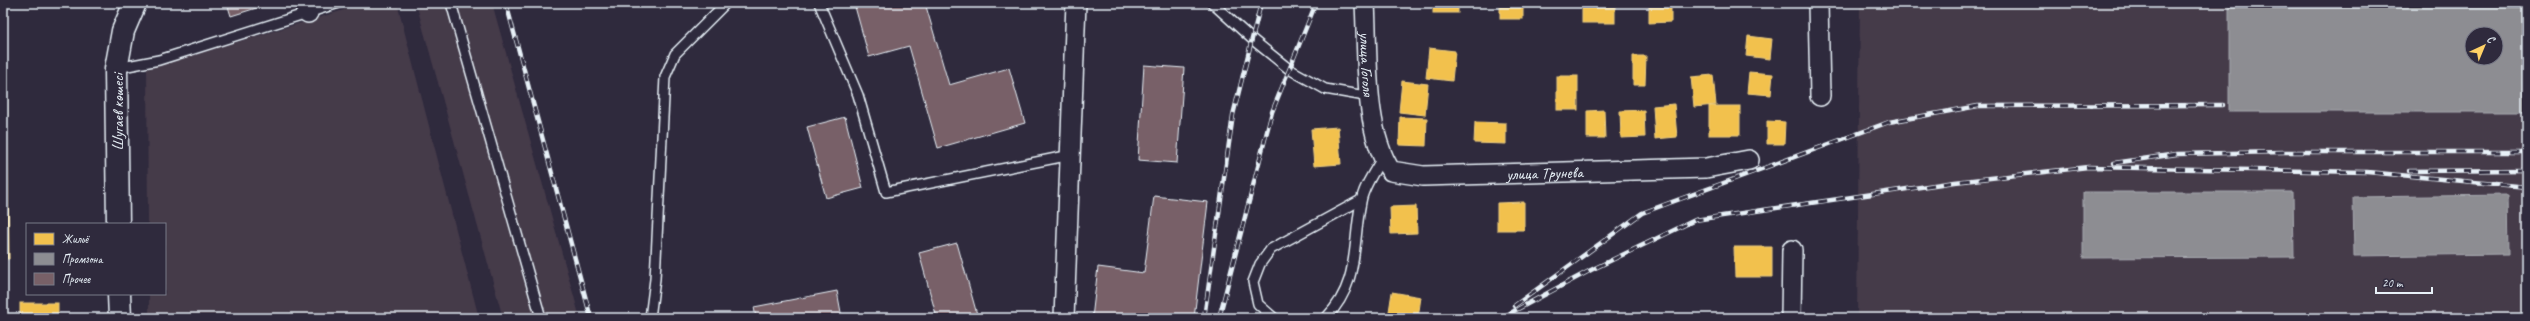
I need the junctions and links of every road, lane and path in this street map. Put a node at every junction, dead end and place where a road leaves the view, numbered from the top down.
1 (135, 3) edge
2 (340, 3) edge
3 (451, 3) edge
4 (726, 3) edge
5 (819, 3) edge
6 (1076, 3) edge
7 (1212, 3) edge
8 (1365, 3) edge
9 (1818, 3) edge
10 (306, 8) edge
11 (116, 69) junction
12 (1820, 96) dead end
13 (1371, 97) junction
14 (1373, 125) joint
15 (1072, 155) junction
16 (1382, 158) junction
17 (1748, 160) dead end
18 (1361, 200) junction
19 (118, 223) edge
20 (1792, 250) dead end
21 (119, 295) edge
22 (120, 318) edge
23 (541, 318) edge
24 (650, 318) edge
25 (1064, 318) edge
26 (1274, 318) edge
27 (1326, 318) edge
28 (1792, 318) edge

1 - 11 main road, Шугаев көшесі
2 - 10 lane
3 - 23 lane
4 - 24 lane
5 - 15 lane
6 - 15 street
7 - 13 lane
8 - 13 street, улица Гоголя
9 - 12 street
10 - 11 lane
11 - 19 main road, Шугаев көшесі
13 - 14 street, улица Гоголя
14 - 16 street, улица Трунева
15 - 25 street
16 - 17 street, улица Трунева
16 - 18 lane
18 - 26 lane
18 - 27 lane
20 - 28 street
21 - 22 main road

